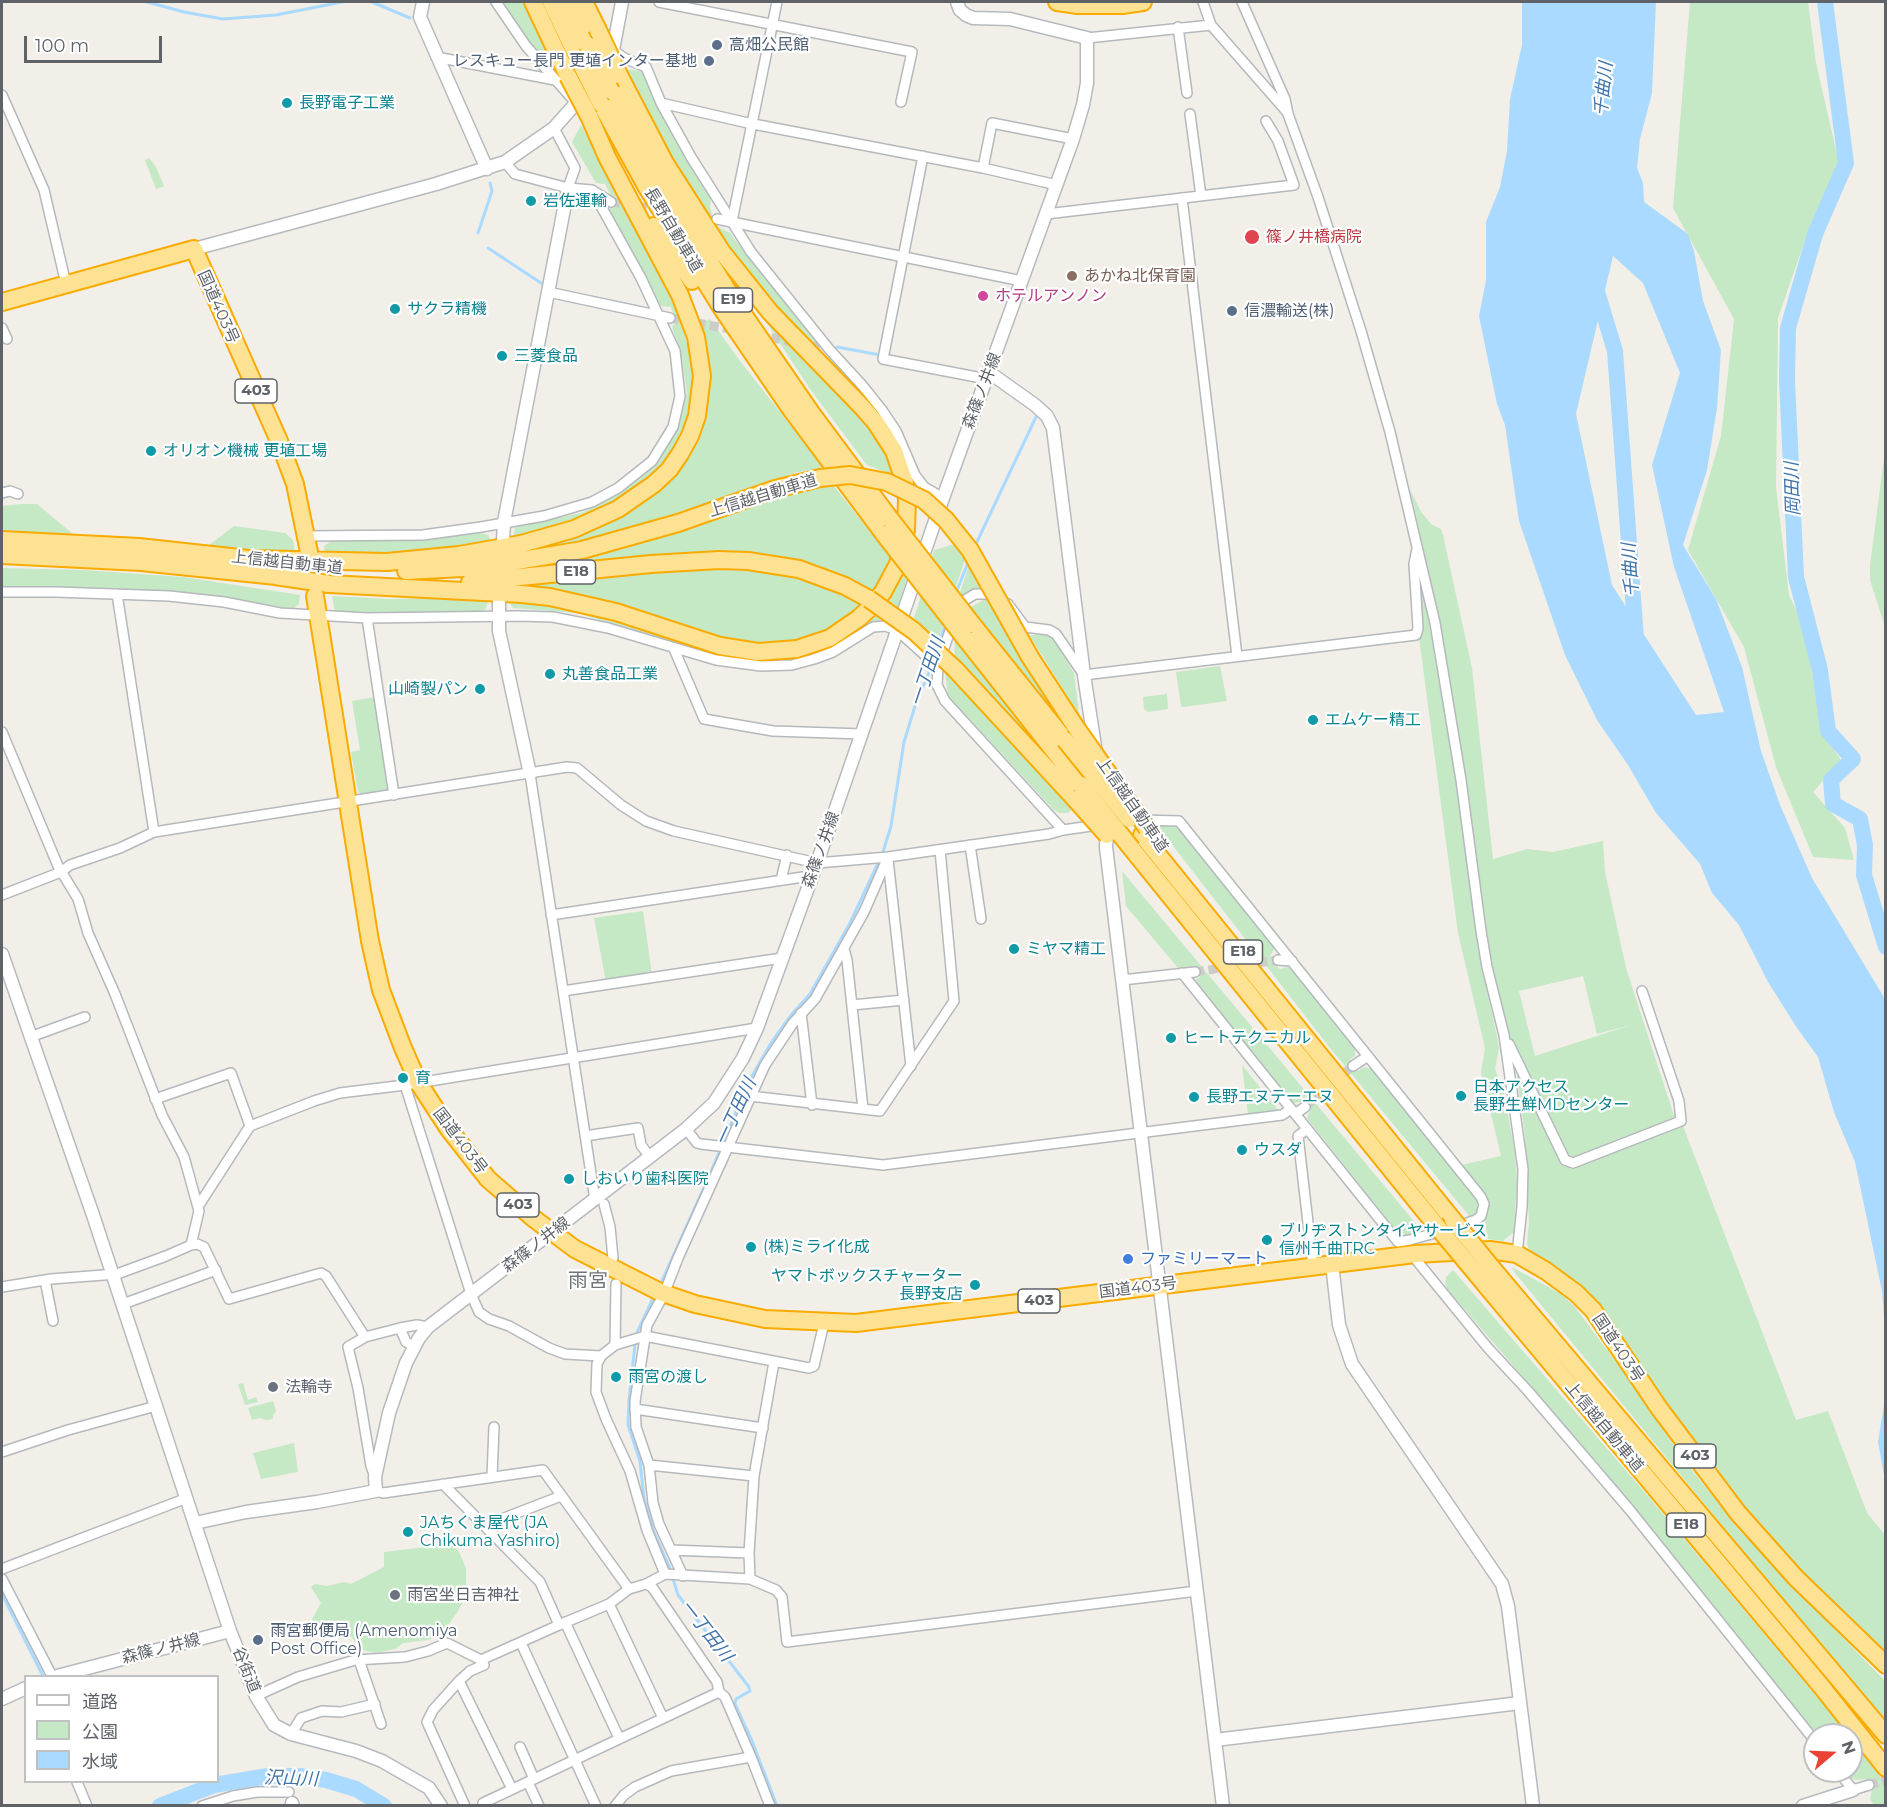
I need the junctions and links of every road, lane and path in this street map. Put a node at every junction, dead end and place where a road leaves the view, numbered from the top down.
1 (423, 2) edge
2 (496, 2) edge
3 (533, 2) edge
4 (551, 2) edge
5 (567, 2) edge
6 (584, 2) edge
7 (622, 2) edge
8 (659, 2) edge
9 (777, 2) edge
10 (957, 2) edge
11 (1057, 2) edge
12 (1143, 2) edge
13 (1203, 2) edge
14 (1242, 2) edge
15 (773, 23) junction
16 (1211, 25) junction
17 (1178, 27) junction
18 (1087, 38) junction
19 (613, 50) junction
20 (583, 53) junction
21 (436, 57) junction
22 (562, 78) junction
23 (1187, 93) dead end
24 (2, 95) edge
25 (901, 102) dead end
26 (661, 103) junction
27 (576, 104) junction
28 (600, 104) junction
29 (1190, 114) dead end
30 (1288, 114) junction
31 (1266, 121) dead end
32 (752, 122) junction
33 (554, 128) junction
34 (1073, 139) junction
35 (923, 156) junction
36 (506, 162) junction
37 (665, 163) junction
38 (983, 168) junction
39 (487, 169) junction
40 (1057, 185) junction
41 (568, 188) junction
42 (592, 190) junction
43 (1201, 196) junction
44 (1182, 198) junction
45 (611, 202) tunnel mouth
46 (1046, 214) junction
47 (717, 219) dead end
48 (732, 221) junction
49 (194, 249) junction
50 (903, 256) junction
51 (1022, 281) junction
52 (66, 284) junction
53 (548, 292) junction
54 (2, 302) edge
55 (658, 315) junction
56 (670, 318) tunnel mouth
57 (2, 328) edge
58 (7, 339) dead end
59 (988, 376) junction
60 (2, 493) edge
61 (18, 494) dead end
62 (943, 498) junction
63 (867, 500) junction
64 (504, 522) junction
65 (888, 527) junction
66 (2, 540) edge
67 (503, 541) dead end
68 (308, 544) joint
69 (1418, 546) junction
70 (2, 555) edge
71 (249, 559) junction
72 (275, 576) junction
73 (2, 592) edge
74 (117, 594) junction
75 (315, 596) dead end
76 (499, 600) dead end
77 (318, 614) junction
78 (499, 617) junction
79 (367, 618) junction
80 (898, 631) junction
81 (968, 631) junction
82 (674, 649) junction
83 (1237, 656) junction
84 (934, 664) junction
85 (1084, 675) junction
86 (2, 732) edge
87 (862, 734) junction
88 (530, 774) junction
89 (1078, 792) junction
90 (394, 795) junction
91 (348, 809) junction
92 (1107, 824) junction
93 (1063, 830) junction
94 (154, 832) junction
95 (1145, 832) junction
96 (970, 845) junction
97 (940, 850) junction
98 (787, 855) junction
99 (884, 858) junction
100 (817, 863) junction
101 (61, 872) junction
102 (803, 877) dead end
103 (780, 880) junction
104 (2, 895) edge
105 (550, 915) junction
106 (981, 919) dead end
107 (844, 949) junction
108 (2, 954) edge
109 (782, 958) junction
110 (1278, 960) tunnel mouth
111 (1292, 961) junction
112 (1195, 972) tunnel mouth
113 (1182, 973) junction
114 (1122, 980) junction
115 (563, 992) junction
116 (1642, 992) dead end
117 (904, 1000) junction
118 (852, 1005) junction
119 (801, 1013) junction
120 (85, 1017) dead end
121 (757, 1028) junction
122 (1504, 1035) junction
123 (30, 1037) junction
124 (1368, 1056) junction
125 (572, 1058) junction
126 (911, 1066) junction
127 (1353, 1066) tunnel mouth
128 (412, 1084) junction
129 (750, 1096) junction
130 (155, 1099) junction
131 (813, 1105) junction
132 (1305, 1107) tunnel mouth
133 (863, 1109) junction
134 (1293, 1111) junction
135 (250, 1126) junction
136 (687, 1129) junction
137 (1306, 1129) junction
138 (1141, 1132) junction
139 (585, 1136) junction
140 (723, 1146) junction
141 (650, 1157) junction
142 (600, 1202) junction
143 (199, 1205) junction
144 (552, 1233) junction
145 (191, 1245) junction
146 (1517, 1254) junction
147 (613, 1258) dead end
148 (1417, 1261) dead end
149 (1332, 1263) junction
150 (1312, 1266) junction
151 (216, 1270) junction
152 (112, 1275) junction
153 (1490, 1278) junction
154 (45, 1280) junction
155 (616, 1284) dead end
156 (1160, 1285) junction
157 (2, 1287) edge
158 (659, 1292) junction
159 (471, 1294) junction
160 (123, 1304) junction
161 (53, 1321) dead end
162 (824, 1323) junction
163 (428, 1327) junction
164 (400, 1328) junction
165 (365, 1337) junction
166 (638, 1337) junction
167 (615, 1345) junction
168 (414, 1346) junction
169 (601, 1356) junction
170 (774, 1362) junction
171 (156, 1406) junction
172 (635, 1409) junction
173 (494, 1427) dead end
174 (763, 1428) junction
175 (2, 1452) edge
176 (649, 1465) junction
177 (754, 1476) junction
178 (375, 1477) junction
179 (492, 1477) junction
180 (443, 1484) junction
181 (376, 1491) junction
182 (561, 1496) junction
183 (187, 1498) junction
184 (195, 1523) junction
185 (486, 1525) junction
186 (671, 1550) junction
187 (749, 1553) junction
188 (2, 1569) edge
189 (673, 1575) junction
190 (2, 1579) edge
191 (750, 1579) junction
192 (646, 1584) junction
193 (629, 1588) junction
194 (1197, 1591) junction
195 (609, 1604) junction
196 (562, 1623) junction
197 (230, 1631) junction
198 (520, 1642) junction
199 (359, 1660) junction
200 (481, 1660) junction
201 (1886, 1665) edge
202 (51, 1675) edge
203 (65, 1675) edge
204 (459, 1681) junction
205 (24, 1689) edge
206 (719, 1692) junction
207 (256, 1696) junction
208 (2, 1699) edge
209 (1520, 1703) junction
210 (375, 1704) junction
211 (663, 1718) junction
212 (381, 1724) dead end
213 (1803, 1726) edge
214 (291, 1734) junction
215 (1886, 1735) edge
216 (620, 1738) junction
217 (1215, 1740) junction
218 (519, 1747) dead end
219 (751, 1756) junction
220 (574, 1760) junction
221 (1886, 1768) edge
222 (531, 1780) junction
223 (77, 1783) edge
224 (1847, 1783) edge
225 (1869, 1785) tunnel mouth
226 (512, 1789) junction
227 (1853, 1790) junction
228 (292, 1800) edge
229 (481, 1805) edge
230 (87, 1806) edge
231 (202, 1806) edge
232 (441, 1806) edge
233 (465, 1806) edge
234 (539, 1806) edge
235 (596, 1806) edge
236 (615, 1806) edge
237 (770, 1806) edge
238 (1223, 1806) edge
239 (1533, 1806) edge
240 (1803, 1806) edge

1 - 21 street
2 - 22 street
3 - 22 highway
4 - 20 highway, 長野自動車道 / E19
5 - 20 highway, 長野自動車道 / E19
6 - 37 highway, bridge
7 - 19 street
8 - 15 street
9 - 15 street
10 - 18 street
11 - 12 highway
13 - 16 street
14 - 30 street
15 - 25 street
15 - 32 street
16 - 17 street
16 - 30 street
17 - 18 street
17 - 23 street
18 - 34 street, 森篠ノ井線
19 - 26 street
19 - 27 street
20 - 28 highway, 長野自動車道 / E19, bridge
21 - 22 street
21 - 39 street
22 - 27 street
22 - 28 highway, bridge
24 - 52 street
26 - 32 street
26 - 48 street
27 - 33 street
28 - 63 highway, 長野自動車道 / E19
28 - 63 highway
28 - 71 highway
29 - 43 street
30 - 69 street
31 - 43 street
32 - 35 street
32 - 48 street
33 - 36 street
33 - 41 street
34 - 38 street
34 - 40 street, 森篠ノ井線
35 - 38 street
35 - 50 street
36 - 39 street
36 - 41 street
37 - 65 highway
37 - 72 highway
38 - 40 street
39 - 49 street
40 - 46 street, 森篠ノ井線
41 - 42 street
41 - 53 street
42 - 45 street
42 - 55 street
43 - 44 street
44 - 46 street
44 - 83 street
46 - 51 street, 森篠ノ井線
47 - 48 street
48 - 50 street
48 - 62 street
49 - 52 highway, 国道403号
49 - 68 highway, 国道403号 / 403
50 - 51 street
50 - 59 street
51 - 59 street, 森篠ノ井線
52 - 54 highway, 国道403号
53 - 55 street
53 - 64 street
55 - 56 street
55 - 64 street
57 - 58 street
59 - 62 street, 森篠ノ井線
59 - 85 street
60 - 61 street
62 - 80 street, 森篠ノ井線
63 - 65 highway, 上信越自動車道 / E18
64 - 67 street
64 - 68 street
65 - 81 highway, 上信越自動車道 / E18, bridge
66 - 71 highway, 上信越自動車道 / E18
69 - 83 street
69 - 122 street
70 - 72 highway, 上信越自動車道 / E18
71 - 95 highway, 上信越自動車道 / E18, bridge
72 - 89 highway, 上信越自動車道 / E18, bridge
73 - 74 street
74 - 77 street
74 - 94 street
75 - 77 highway, 国道403号
76 - 78 street
77 - 79 street
77 - 91 highway, 国道403号
78 - 79 street
78 - 82 street
78 - 88 street
79 - 90 street
80 - 82 street
80 - 84 street
80 - 87 street, 森篠ノ井線
81 - 89 highway, 上信越自動車道 / E18
81 - 95 highway, 上信越自動車道 / E18, bridge
82 - 87 street
83 - 85 street
84 - 85 street
84 - 93 street
85 - 92 street
86 - 101 street
87 - 100 street, 森篠ノ井線
88 - 90 street
88 - 98 street
88 - 105 street
89 - 153 highway, 上信越自動車道 / E18, bridge
90 - 91 street
91 - 94 street
91 - 128 highway, 国道403号 / 403
92 - 93 street
92 - 111 street
92 - 114 street
93 - 96 street
94 - 101 street
95 - 153 highway, 上信越自動車道 / E18, bridge
96 - 97 street
96 - 106 street
97 - 99 street
97 - 126 street
98 - 100 street
98 - 103 street
99 - 100 street
99 - 107 street
99 - 117 street
100 - 109 street, 森篠ノ井線
101 - 104 street
101 - 130 street
102 - 103 street
103 - 105 street
105 - 115 street
107 - 118 street
107 - 119 street
108 - 123 street, 谷街道
109 - 115 street
109 - 121 street, 森篠ノ井線
110 - 111 street
111 - 124 street
112 - 113 street
113 - 114 street
113 - 134 street
114 - 138 street
115 - 125 street
116 - 122 street
117 - 118 street
117 - 126 street
118 - 133 street
119 - 129 street
119 - 131 street
120 - 123 street
121 - 125 street
121 - 136 street, 森篠ノ井線
122 - 146 street
123 - 152 street, 谷街道
124 - 127 street
124 - 137 street
125 - 128 street
125 - 139 street
126 - 133 street
128 - 135 street
128 - 144 highway, 国道403号 / 403
128 - 159 street
129 - 131 street
129 - 140 street
130 - 135 street
130 - 143 street
131 - 133 street
132 - 134 street
134 - 137 street
134 - 138 street
135 - 143 street
136 - 140 street
136 - 141 street, 森篠ノ井線
137 - 150 street
138 - 140 street
138 - 156 street
139 - 141 street
139 - 142 street
140 - 158 street
141 - 142 street, 森篠ノ井線
142 - 144 street, 森篠ノ井線
142 - 147 street
143 - 145 street
144 - 158 highway, 国道403号 / 403
144 - 159 street, 森篠ノ井線
145 - 151 street
145 - 152 street
146 - 149 highway, 国道403号 / 403
146 - 201 highway, 国道403号 / 403
148 - 213 street
149 - 150 highway, 国道403号 / 403
149 - 209 street
150 - 156 highway, 国道403号 / 403
151 - 160 street
151 - 165 street
152 - 154 street
152 - 160 street, 谷街道
153 - 215 highway, 上信越自動車道 / E18
153 - 221 highway, 上信越自動車道 / E18
154 - 157 street
154 - 161 street
155 - 167 street
156 - 162 highway, 国道403号 / 403
156 - 194 street
158 - 162 highway, 国道403号 / 403
158 - 166 street
159 - 163 street, 森篠ノ井線
159 - 169 street
160 - 171 street, 谷街道
162 - 170 street
163 - 164 street
163 - 168 street, 森篠ノ井線
164 - 165 street
164 - 168 street
165 - 178 street
166 - 167 street
166 - 170 street
166 - 172 street
167 - 169 street
168 - 178 street, 森篠ノ井線
169 - 189 street
170 - 174 street
171 - 175 street
171 - 183 street, 谷街道
172 - 174 street
172 - 176 street
173 - 179 street
174 - 177 street
176 - 177 street
176 - 186 street
177 - 187 street
178 - 181 street, 森篠ノ井線
179 - 180 street
179 - 182 street
180 - 181 street
180 - 185 street
181 - 184 street
182 - 185 street
182 - 193 street
183 - 184 street, 谷街道
183 - 188 street
184 - 197 street, 谷街道
185 - 196 street
186 - 187 street
186 - 189 street
187 - 191 street
189 - 191 street
189 - 192 street
190 - 202 street
191 - 194 street
192 - 193 street
192 - 206 street
193 - 195 street
194 - 217 street
195 - 196 street
195 - 211 street
196 - 198 street
196 - 216 street
197 - 203 street, 森篠ノ井線
197 - 207 street, 谷街道
198 - 200 street
198 - 220 street
199 - 200 street
199 - 207 street
199 - 210 street
200 - 204 street
204 - 226 street
204 - 233 street
205 - 208 street
206 - 211 street
206 - 219 street
207 - 214 street, 谷街道
209 - 217 street
209 - 239 street
210 - 212 street
210 - 214 street
211 - 216 street
214 - 232 street, 谷街道
216 - 220 street
217 - 238 street
218 - 222 street
219 - 236 street
219 - 237 street
220 - 222 street
220 - 235 street
222 - 226 street
222 - 234 street
223 - 230 street
224 - 227 street
225 - 227 street
226 - 229 street
227 - 240 street
228 - 231 street

